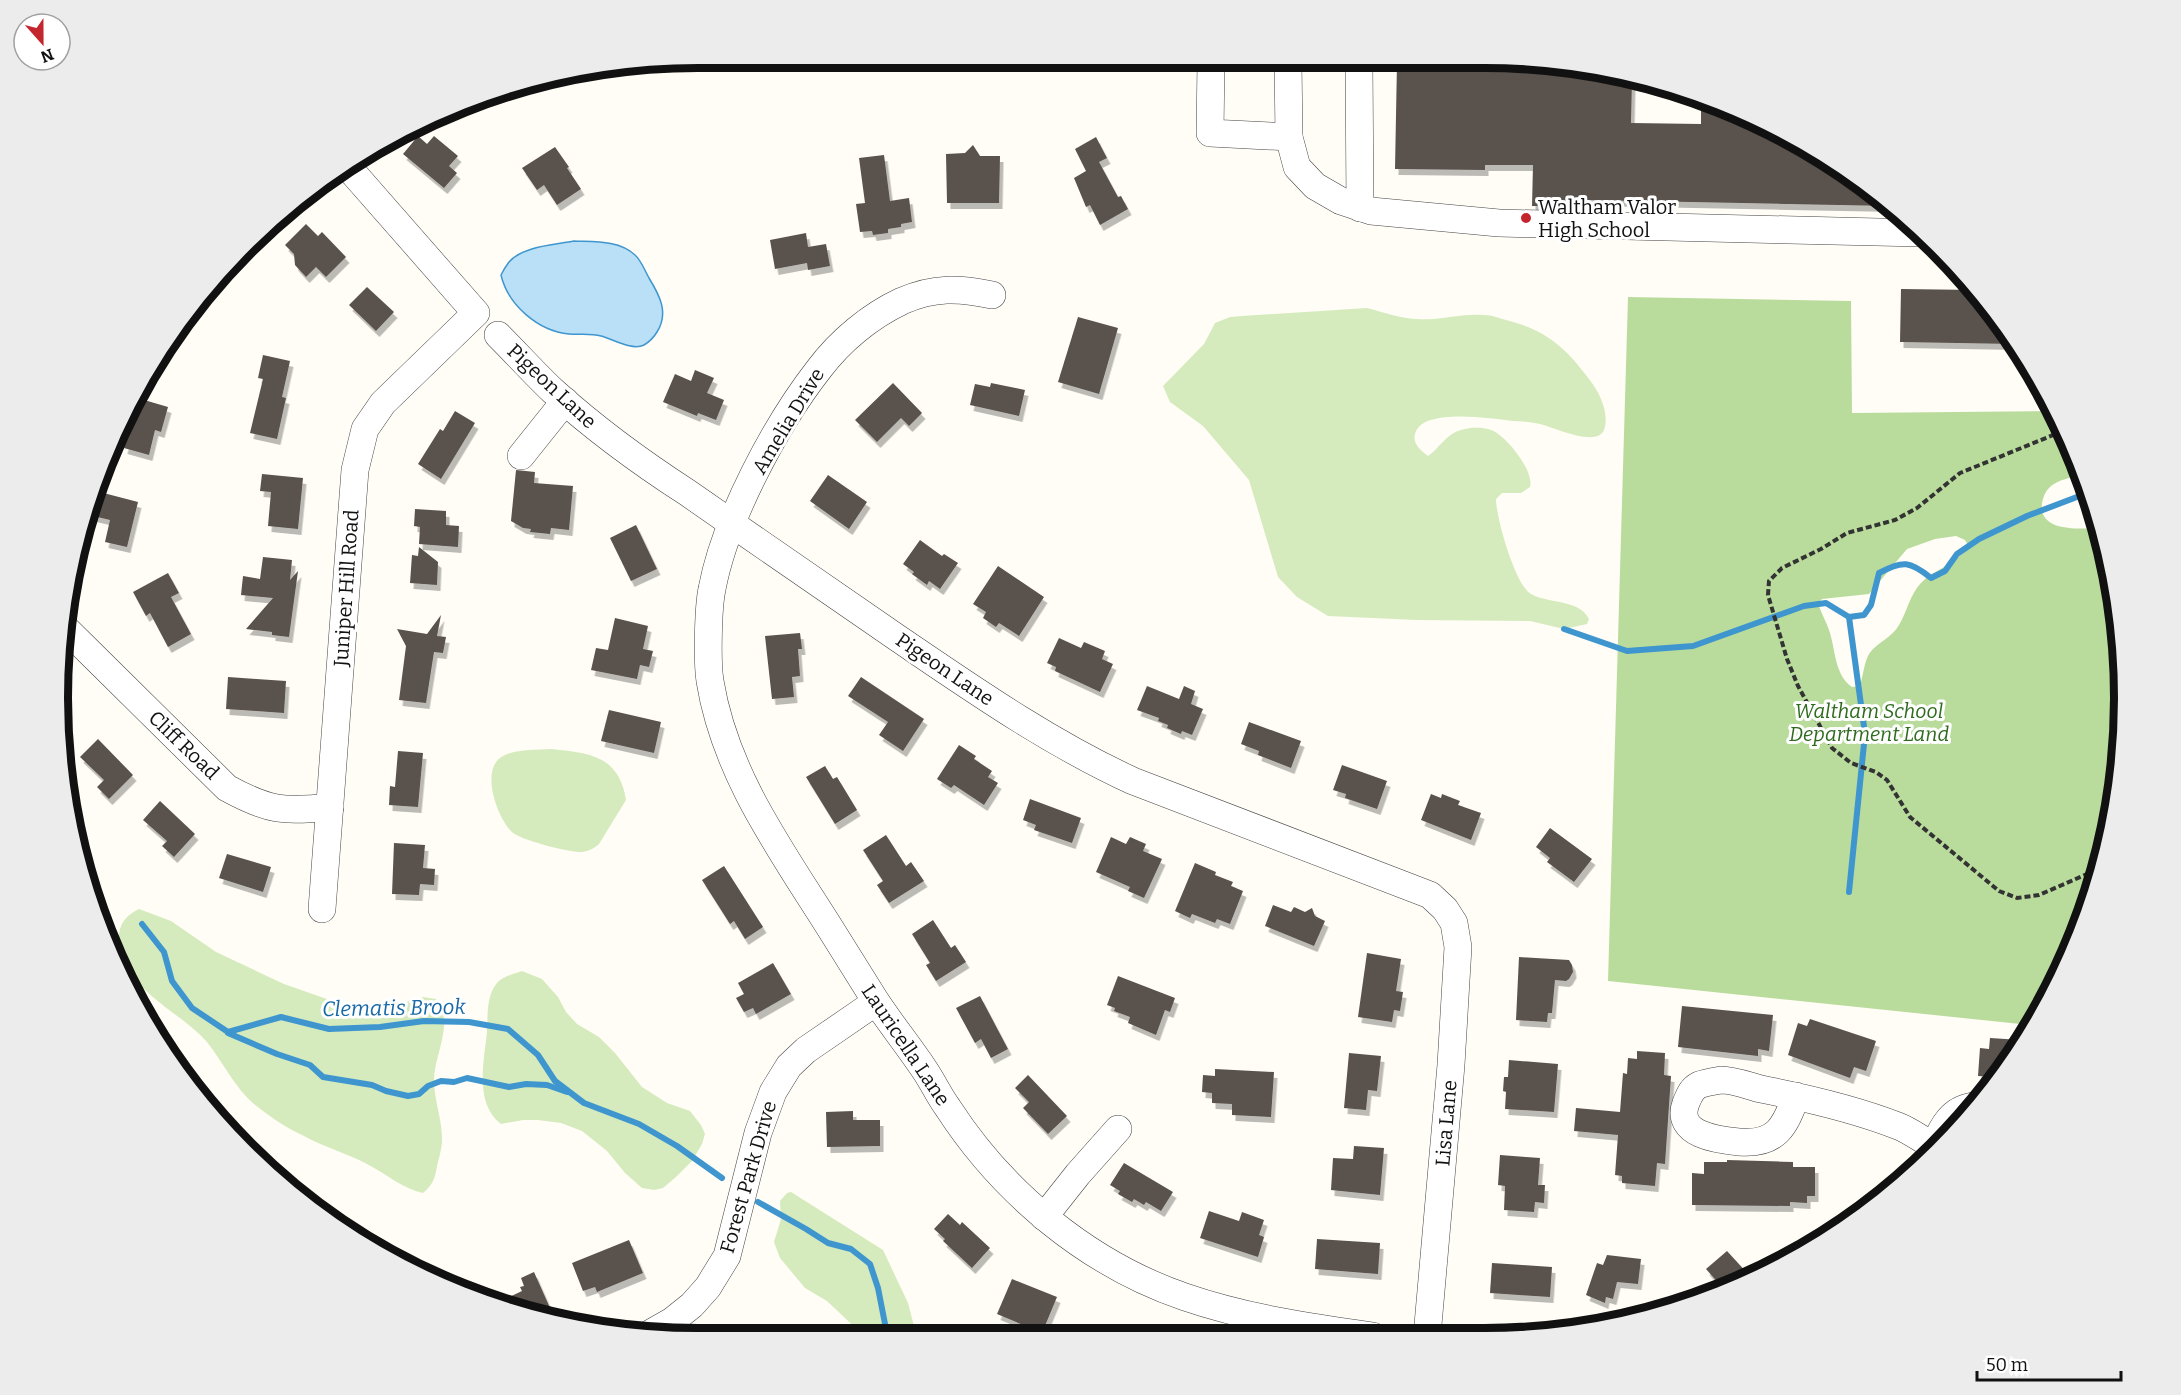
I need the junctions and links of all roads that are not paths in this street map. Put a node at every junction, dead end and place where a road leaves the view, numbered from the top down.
1 (1211, 68) edge
2 (1288, 68) edge
3 (1359, 68) edge
4 (1289, 136) junction
5 (352, 171) edge
6 (1360, 208) junction
7 (1908, 233) edge
8 (992, 295) dead end
9 (498, 335) dead end
10 (565, 401) junction
11 (521, 456) dead end
12 (731, 523) junction
13 (71, 634) edge
14 (330, 807) junction
15 (322, 909) dead end
16 (1446, 911) joint
17 (876, 1002) junction
18 (1796, 1096) dead end
19 (1957, 1113) edge
20 (1119, 1129) dead end
21 (1941, 1130) edge
22 (1928, 1144) edge
23 (1044, 1217) junction
24 (663, 1326) edge
25 (1311, 1328) edge
26 (1428, 1328) edge

1 - 4 street
2 - 4 street
3 - 6 street
4 - 6 street
5 - 14 street, Juniper Hill Road
6 - 7 street
8 - 12 street, Amelia Drive
9 - 10 street, Pigeon Lane
10 - 11 street
10 - 12 street, Pigeon Lane
12 - 16 street, Pigeon Lane
12 - 17 street, Lauricella Lane
13 - 14 street, Cliff Road
14 - 15 street, Juniper Hill Road
16 - 26 street, Lisa Lane
17 - 23 street, Lauricella Lane
17 - 24 street, Forest Park Drive
18 - 22 street
19 - 21 street
20 - 23 street
23 - 25 street, Lauricella Lane

